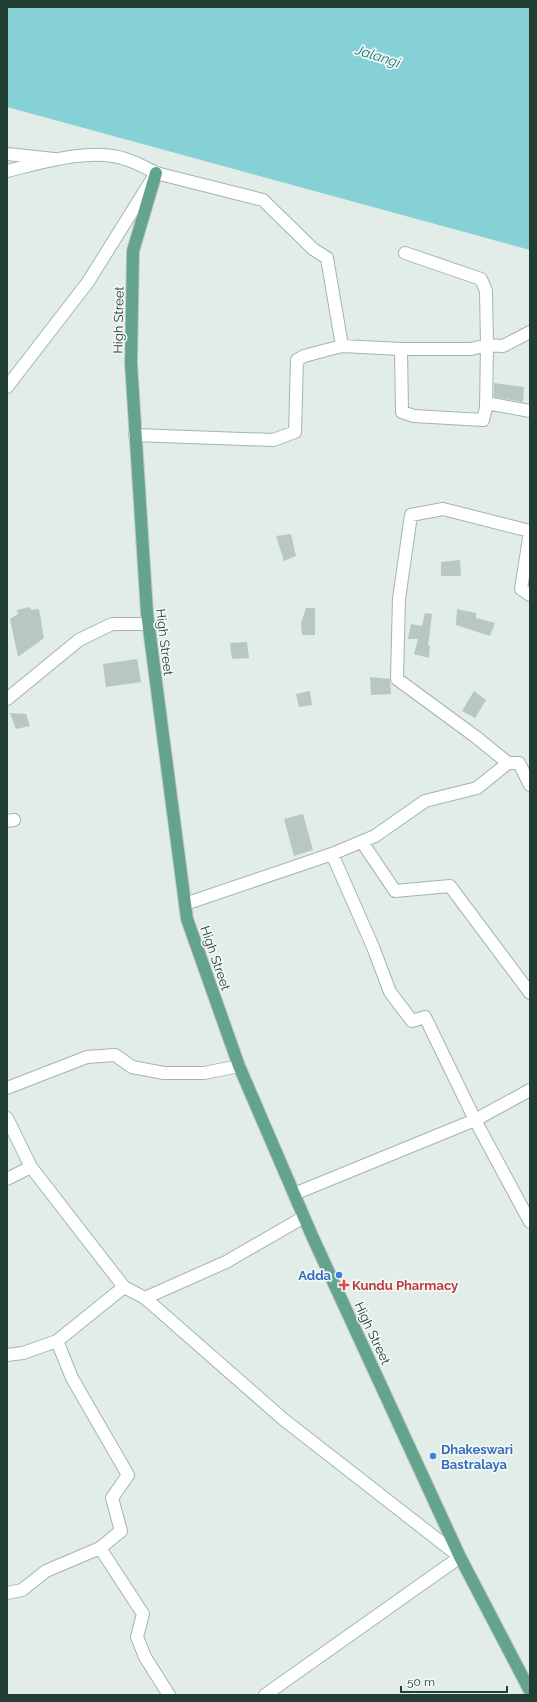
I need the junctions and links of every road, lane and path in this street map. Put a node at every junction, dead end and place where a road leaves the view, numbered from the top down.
1 (7, 154) edge
2 (57, 159) junction
3 (7, 171) edge
4 (156, 173) junction
5 (405, 253) dead end
6 (530, 332) edge
7 (342, 346) junction
8 (487, 346) junction
9 (401, 349) junction
10 (7, 387) edge
11 (486, 403) junction
12 (530, 411) edge
13 (135, 435) junction
14 (530, 532) edge
15 (530, 595) edge
16 (148, 624) junction
17 (7, 699) edge
18 (508, 763) junction
19 (530, 785) edge
20 (362, 842) junction
21 (332, 854) junction
22 (185, 904) junction
23 (530, 993) edge
24 (239, 1066) junction
25 (7, 1088) edge
26 (530, 1090) edge
27 (7, 1118) edge
28 (475, 1120) junction
29 (31, 1167) junction
30 (7, 1179) edge
31 (294, 1194) junction
32 (304, 1217) junction
33 (530, 1222) edge
34 (124, 1287) junction
35 (145, 1298) junction
36 (57, 1341) junction
37 (7, 1355) edge
38 (100, 1548) junction
39 (460, 1557) junction
40 (7, 1593) edge
41 (530, 1691) edge
42 (169, 1695) edge
43 (265, 1695) edge

1 - 2 street
2 - 3 street
2 - 4 street
4 - 7 street
4 - 10 street
4 - 13 main road, High Street
5 - 8 street
6 - 8 street
7 - 9 street
7 - 13 street
8 - 9 street
8 - 11 street
9 - 11 street
11 - 12 street
13 - 16 main road, High Street
14 - 15 street
14 - 18 street
16 - 17 street
16 - 22 main road, High Street
18 - 19 street
18 - 20 street
20 - 21 street
20 - 23 street
21 - 22 street
21 - 28 street
22 - 24 main road, High Street
24 - 25 street
24 - 31 main road, High Street
26 - 28 street
27 - 29 street
28 - 31 street
28 - 33 street
29 - 30 street
29 - 34 street
31 - 32 main road, High Street
32 - 35 street
32 - 39 main road, High Street
34 - 35 street
34 - 36 street
35 - 39 street
36 - 37 street
36 - 38 street
38 - 40 street
38 - 42 street
39 - 41 main road, High Street
39 - 43 street

